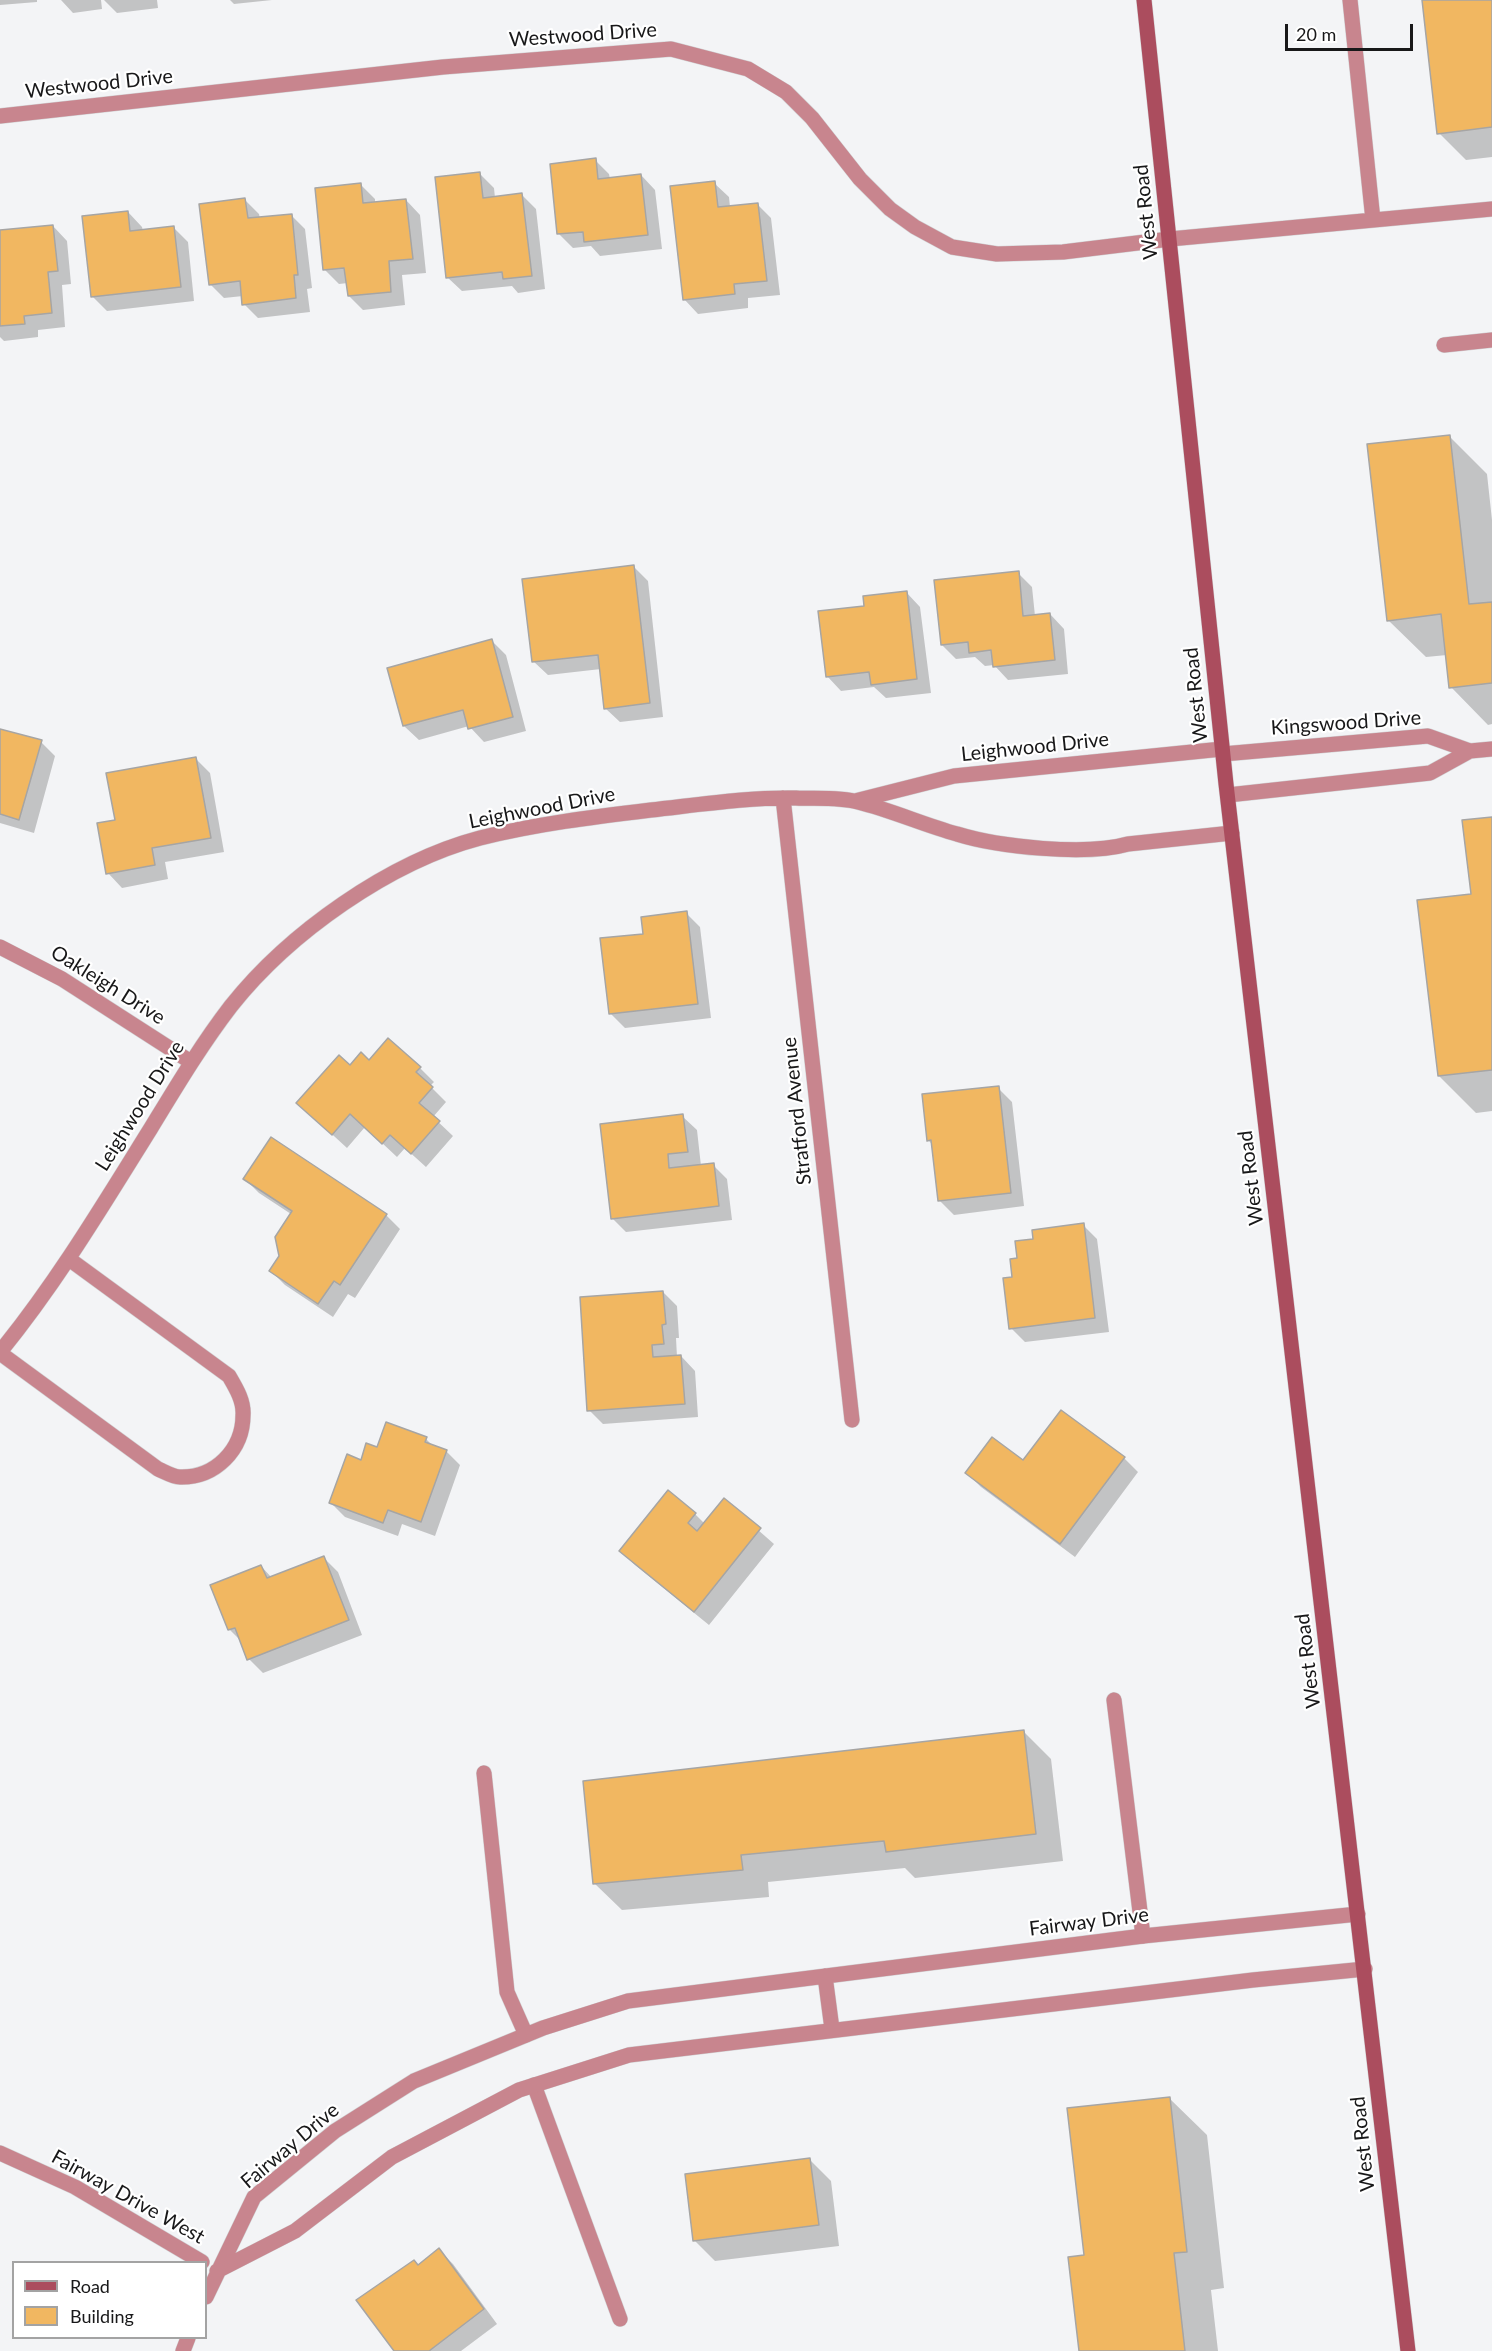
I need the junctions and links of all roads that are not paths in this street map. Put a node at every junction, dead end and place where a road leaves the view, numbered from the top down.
1 (1144, 0) edge
2 (1350, 0) edge
3 (0, 116) edge
4 (1492, 209) edge
5 (1373, 220) junction
6 (1170, 239) junction
7 (1492, 340) edge
8 (1444, 345) dead end
9 (1492, 748) edge
10 (1223, 751) junction
11 (1470, 751) junction
12 (1228, 795) junction
13 (783, 798) junction
14 (855, 801) junction
15 (1232, 833) junction
16 (0, 947) edge
17 (192, 1062) junction
18 (69, 1260) junction
19 (0, 1352) edge
20 (852, 1420) dead end
21 (1114, 1700) dead end
22 (484, 1773) dead end
23 (1358, 1914) junction
24 (1143, 1936) junction
25 (1365, 1969) junction
26 (825, 1976) junction
27 (832, 2029) junction
28 (526, 2035) junction
29 (534, 2085) junction
30 (0, 2153) edge
31 (200, 2261) edge
32 (208, 2266) edge
33 (207, 2282) edge
34 (620, 2319) dead end
35 (1408, 2351) edge

1 - 6 main road, West Road
2 - 5 street
3 - 6 street, Westwood Drive
4 - 5 street, Westwood Drive
5 - 6 street, Westwood Drive
6 - 10 main road, West Road
7 - 8 street
9 - 11 street, Kingswood Drive
10 - 11 street, Kingswood Drive
10 - 12 main road, West Road
10 - 14 street, Leighwood Drive
11 - 12 street, Kingswood Drive
12 - 15 main road, West Road
13 - 14 street, Leighwood Drive
13 - 17 street, Leighwood Drive
13 - 20 street, Stratford Avenue
14 - 15 street, Leighwood Drive
15 - 23 main road, West Road
16 - 17 street, Oakleigh Drive
17 - 18 street, Leighwood Drive
18 - 19 street, Leighwood Drive
18 - 19 street, Leighwood Drive
21 - 24 street
22 - 28 street
23 - 24 street, Fairway Drive
23 - 25 main road, West Road
24 - 26 street, Fairway Drive
25 - 27 street
25 - 35 main road, West Road
26 - 27 street
26 - 28 street, Fairway Drive
27 - 29 street
28 - 32 street, Fairway Drive
29 - 32 street
29 - 34 street
30 - 31 street, Fairway Drive West
32 - 33 street, Fairway Drive

